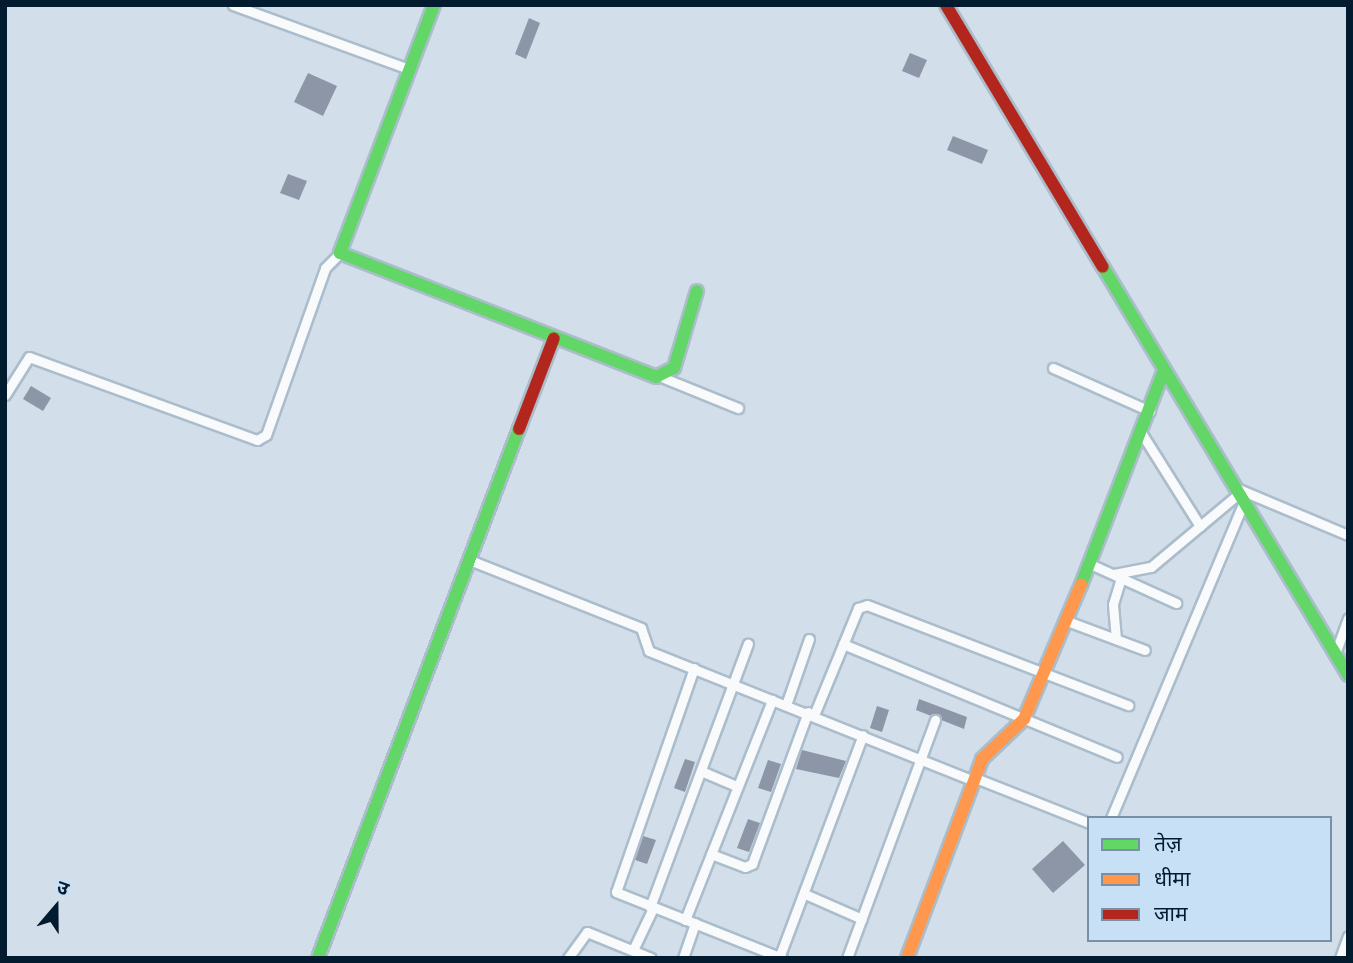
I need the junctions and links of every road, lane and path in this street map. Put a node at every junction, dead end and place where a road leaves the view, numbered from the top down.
1 (233, 5) edge
2 (434, 5) edge
3 (946, 5) edge
4 (409, 69) junction
5 (340, 253) junction
6 (697, 291) dead end
7 (554, 338) junction
8 (1053, 368) dead end
9 (1163, 373) junction
10 (664, 378) junction
11 (5, 395) edge
12 (738, 408) dead end
13 (1150, 411) junction
14 (1142, 434) junction
15 (1237, 495) junction
16 (1200, 526) junction
17 (1348, 535) edge
18 (472, 561) junction
19 (1088, 563) junction
20 (1118, 576) junction
21 (1176, 603) dead end
22 (1067, 621) junction
23 (1347, 624) edge
24 (809, 639) dead end
25 (1116, 639) junction
26 (748, 644) dead end
27 (843, 644) junction
28 (1145, 650) dead end
29 (1335, 653) junction
30 (694, 668) junction
31 (1046, 675) junction
32 (1348, 675) edge
33 (733, 685) junction
34 (772, 700) junction
35 (786, 705) junction
36 (1128, 705) dead end
37 (811, 713) junction
38 (1024, 719) junction
39 (935, 720) dead end
40 (863, 735) junction
41 (1117, 757) dead end
42 (922, 760) junction
43 (701, 771) junction
44 (972, 778) junction
45 (736, 786) junction
46 (1112, 816) edge
47 (1087, 822) edge
48 (710, 854) junction
49 (805, 894) junction
50 (652, 908) junction
51 (862, 919) junction
52 (690, 922) junction
53 (1348, 936) edge
54 (634, 950) junction
55 (684, 957) edge
56 (780, 957) edge
57 (318, 958) edge
58 (568, 958) edge
59 (652, 958) edge
60 (847, 958) edge
61 (907, 958) edge
62 (1340, 958) edge

1 - 4 street
2 - 4 street
3 - 9 street
4 - 5 street
5 - 7 street
5 - 11 street
6 - 10 street
7 - 10 street
7 - 18 street
8 - 13 street
9 - 13 street
9 - 15 street
10 - 12 street
13 - 14 street
14 - 16 street
14 - 19 street
15 - 16 street
15 - 17 street
15 - 29 street
15 - 46 street
16 - 20 street
18 - 30 street
18 - 57 street
19 - 20 street
19 - 22 street
20 - 21 street
20 - 25 street
22 - 25 street
22 - 31 street
23 - 29 street
24 - 35 street
25 - 28 street
26 - 33 street
27 - 31 street
27 - 37 street
27 - 38 street
29 - 32 street
30 - 33 street
30 - 50 street
31 - 36 street
31 - 38 street
33 - 34 street
33 - 43 street
34 - 35 street
34 - 45 street
35 - 37 street
37 - 40 street
37 - 48 street
38 - 41 street
38 - 44 street
39 - 42 street
40 - 42 street
40 - 49 street
42 - 44 street
42 - 51 street
43 - 45 street
43 - 50 street
44 - 47 street
44 - 61 street
45 - 48 street
48 - 52 street
49 - 51 street
49 - 56 street
50 - 52 street
50 - 54 street
51 - 60 street
52 - 55 street
52 - 56 street
53 - 62 street
54 - 58 street
54 - 59 street

